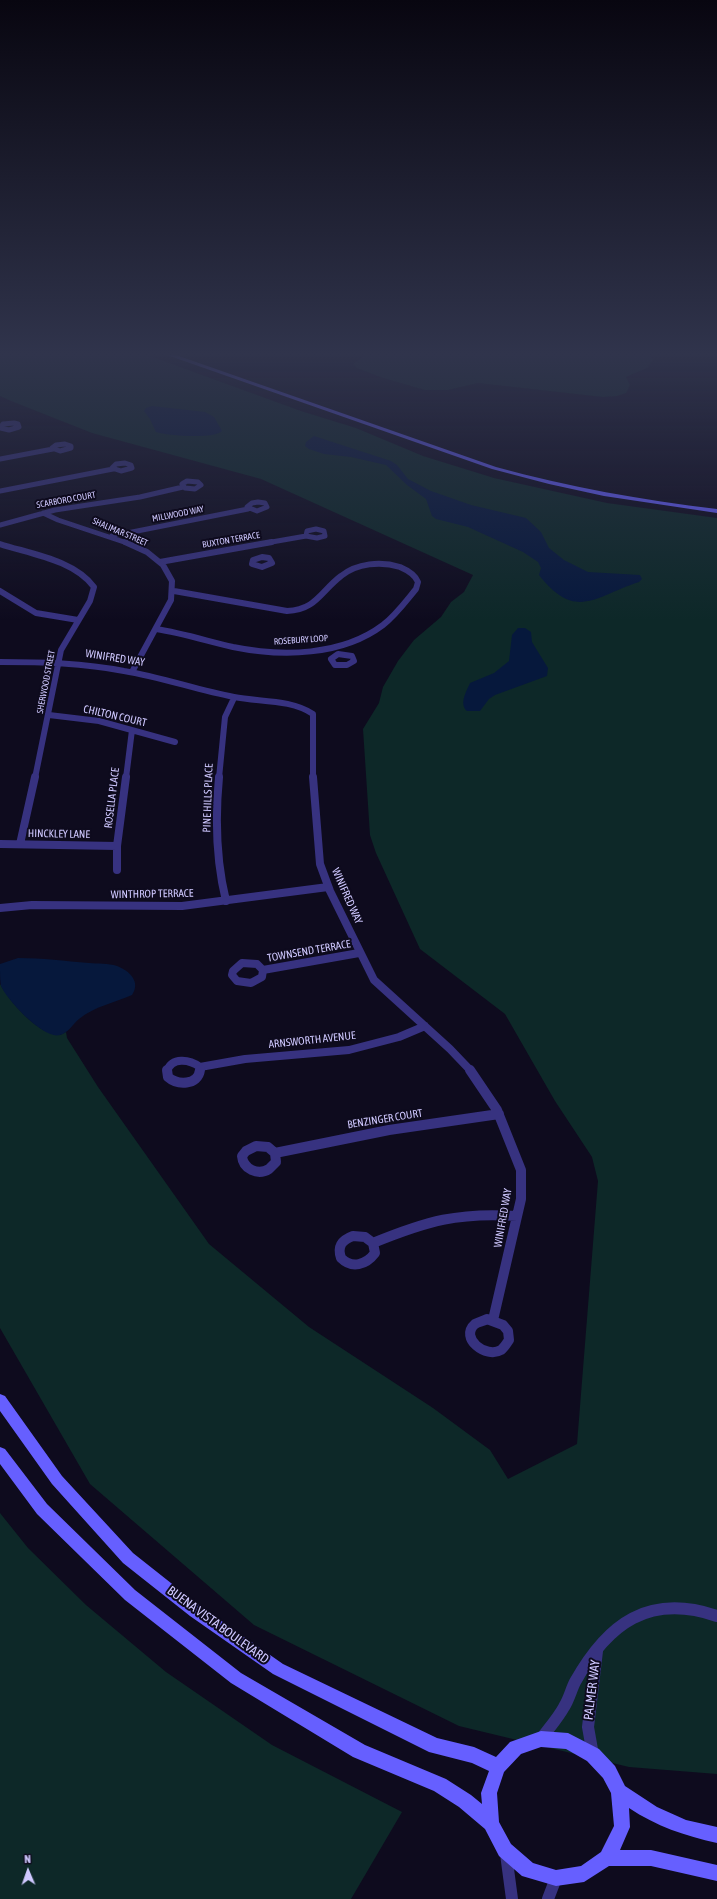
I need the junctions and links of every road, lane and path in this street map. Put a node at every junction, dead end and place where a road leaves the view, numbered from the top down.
1 (424, 444) edge
2 (441, 444) edge
3 (53, 449) dead end
4 (0, 459) edge
5 (113, 469) dead end
6 (183, 487) dead end
7 (0, 491) edge
8 (717, 505) edge
9 (248, 509) dead end
10 (717, 511) edge
11 (44, 513) junction
12 (0, 525) edge
13 (111, 536) junction
14 (306, 536) dead end
15 (0, 544) edge
16 (249, 546) junction
17 (258, 558) dead end
18 (160, 562) junction
19 (174, 591) junction
20 (0, 592) edge
21 (78, 620) junction
22 (156, 630) junction
23 (332, 648) junction
24 (338, 654) dead end
25 (0, 662) edge
26 (58, 663) junction
27 (132, 672) junction
28 (234, 698) junction
29 (49, 715) junction
30 (132, 730) junction
31 (175, 742) dead end
32 (0, 844) edge
33 (20, 844) junction
34 (117, 846) junction
35 (117, 870) dead end
36 (328, 887) junction
37 (226, 901) junction
38 (0, 908) edge
39 (359, 953) junction
40 (263, 970) dead end
41 (425, 1026) junction
42 (200, 1067) dead end
43 (499, 1114) junction
44 (275, 1154) dead end
45 (517, 1216) junction
46 (373, 1243) dead end
47 (493, 1320) dead end
48 (0, 1400) edge
49 (0, 1453) edge
50 (717, 1616) edge
51 (597, 1650) junction
52 (541, 1739) junction
53 (594, 1755) junction
54 (498, 1767) junction
55 (619, 1792) junction
56 (491, 1822) junction
57 (717, 1835) edge
58 (505, 1850) junction
59 (607, 1858) junction
60 (717, 1873) edge
61 (556, 1878) junction
62 (512, 1899) edge
63 (548, 1899) edge

1 - 10 main road
2 - 8 main road
3 - 4 street
5 - 7 street
6 - 11 street, SCARBORO COURT
9 - 13 street, MILLWOOD WAY
11 - 12 street, SCARBORO COURT
11 - 13 street, SHALIMAR STREET
13 - 18 street, SHALIMAR STREET
14 - 16 street, BUXTON TERRACE
15 - 21 street, SHERWOOD STREET
16 - 17 street
16 - 18 street, BUXTON TERRACE
18 - 19 street, SHALIMAR STREET
19 - 22 street
19 - 23 street, ROSEBURY LOOP
20 - 21 street
21 - 26 street, SHERWOOD STREET
22 - 23 street, ROSEBURY LOOP
22 - 27 street
23 - 24 street
25 - 26 street, WINIFRED WAY
26 - 27 street, WINIFRED WAY
26 - 29 street, SHERWOOD STREET
27 - 28 street, WINIFRED WAY
28 - 36 street, WINIFRED WAY
28 - 37 street, PINE HILLS PLACE
29 - 30 street, CHILTON COURT
29 - 33 street, SHERWOOD STREET
30 - 31 street, CHILTON COURT
30 - 34 street, ROSELLA PLACE
32 - 33 street, HINCKLEY LANE
33 - 34 street, HINCKLEY LANE
34 - 35 street, ROSELLA PLACE
36 - 37 street, WINTHROP TERRACE
36 - 39 street, WINIFRED WAY
37 - 38 street, WINTHROP TERRACE
39 - 40 street, TOWNSEND TERRACE
39 - 41 street, WINIFRED WAY
41 - 42 street, ARNSWORTH AVENUE
41 - 43 street, WINIFRED WAY
43 - 44 street, BENZINGER COURT
43 - 45 street, WINIFRED WAY
45 - 46 street
45 - 47 street, WINIFRED WAY
48 - 54 main road, BUENA VISTA BOULEVARD
49 - 56 main road
50 - 51 street, PALMER WAY
51 - 52 street, PALMER WAY
51 - 53 street, PALMER WAY
52 - 53 main road
52 - 54 main road
53 - 55 main road
54 - 56 main road
55 - 57 main road
55 - 59 main road
56 - 58 main road
58 - 61 main road
58 - 62 street
59 - 60 main road
59 - 61 main road
61 - 63 street

